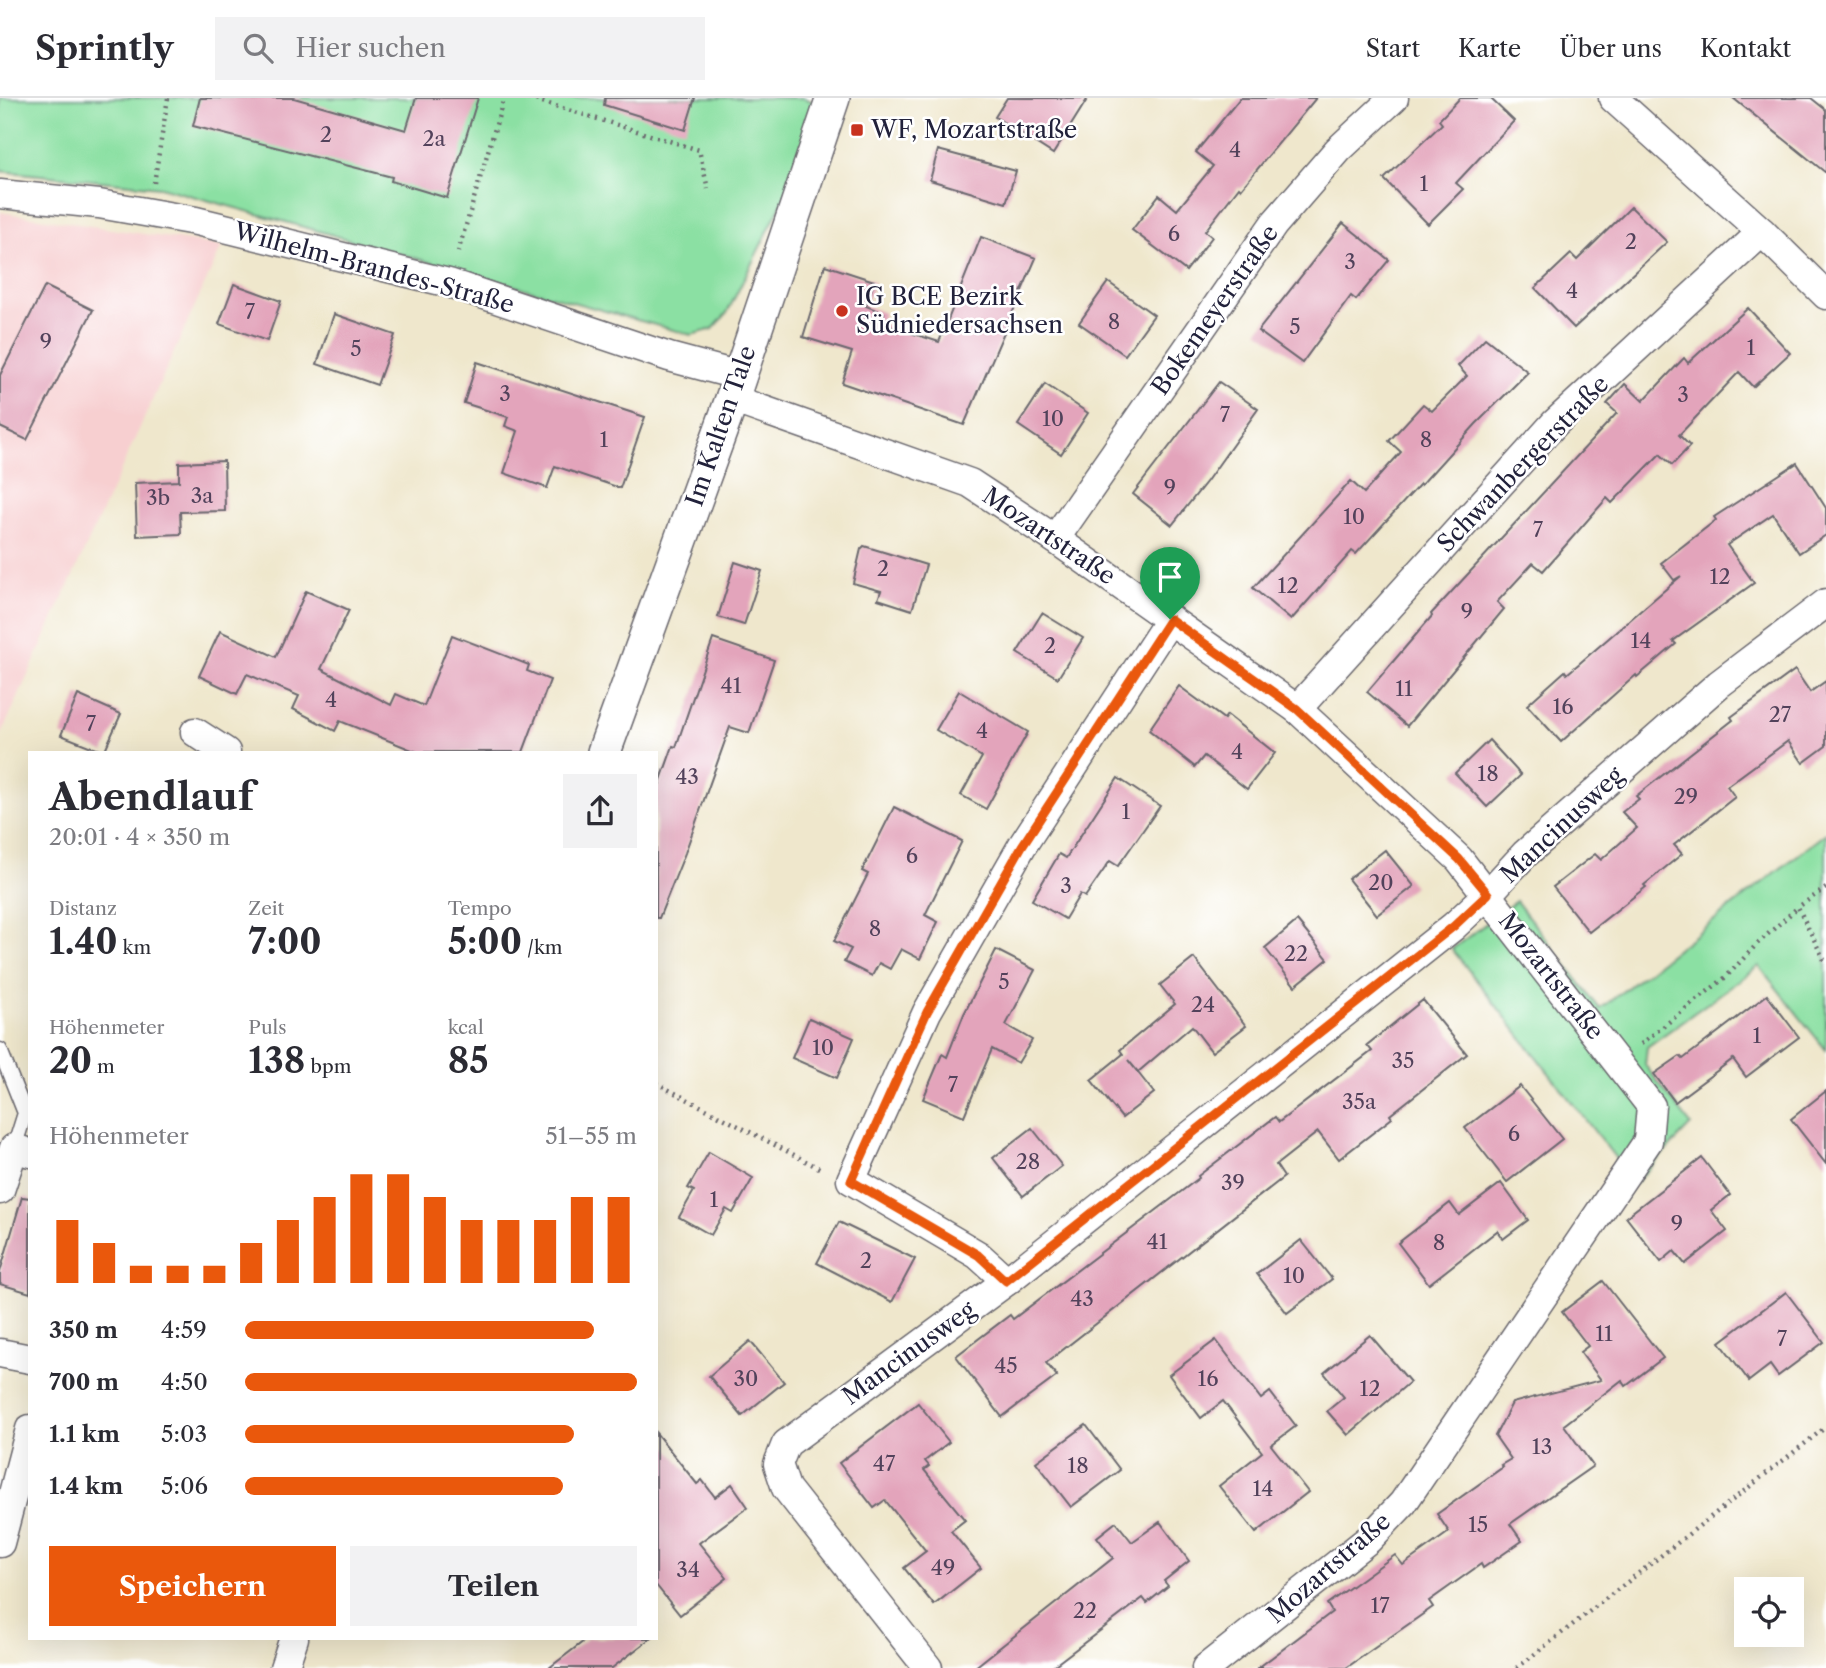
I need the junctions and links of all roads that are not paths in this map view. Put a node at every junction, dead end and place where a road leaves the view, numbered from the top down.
1 (833, 98) edge
2 (1394, 98) edge
3 (1617, 99) edge
4 (0, 194) edge
5 (1762, 232) junction
6 (1826, 295) edge
7 (736, 387) junction
8 (1055, 538) junction
9 (1826, 603) edge
10 (1170, 619) junction
11 (1297, 709) junction
12 (195, 732) dead end
13 (224, 751) edge
14 (604, 751) edge
15 (1488, 894) junction
16 (0, 1050) edge
17 (22, 1151) edge
18 (0, 1189) edge
19 (1006, 1281) junction
20 (0, 1353) edge
21 (28, 1359) edge
22 (28, 1437) edge
23 (0, 1543) edge
24 (293, 1640) edge
25 (284, 1668) edge
26 (928, 1668) edge
27 (1206, 1668) edge

1 - 7 street, Im Kalten Tale
2 - 8 street, Bokemeyerstraße
3 - 5 street
4 - 7 street, Wilhelm-Brandes-Straße
5 - 6 street
5 - 11 street, Schwanbergerstraße
7 - 8 street, Mozartstraße
7 - 14 street, Im Kalten Tale
8 - 10 street, Mozartstraße
9 - 15 street, Mancinusweg
10 - 11 street, Mozartstraße
10 - 19 street
11 - 15 street, Mozartstraße
12 - 13 street
15 - 19 street, Mancinusweg
15 - 27 street, Mozartstraße
16 - 17 lane
17 - 18 street
19 - 26 street, Mancinusweg
20 - 21 street
22 - 23 street
24 - 25 street

